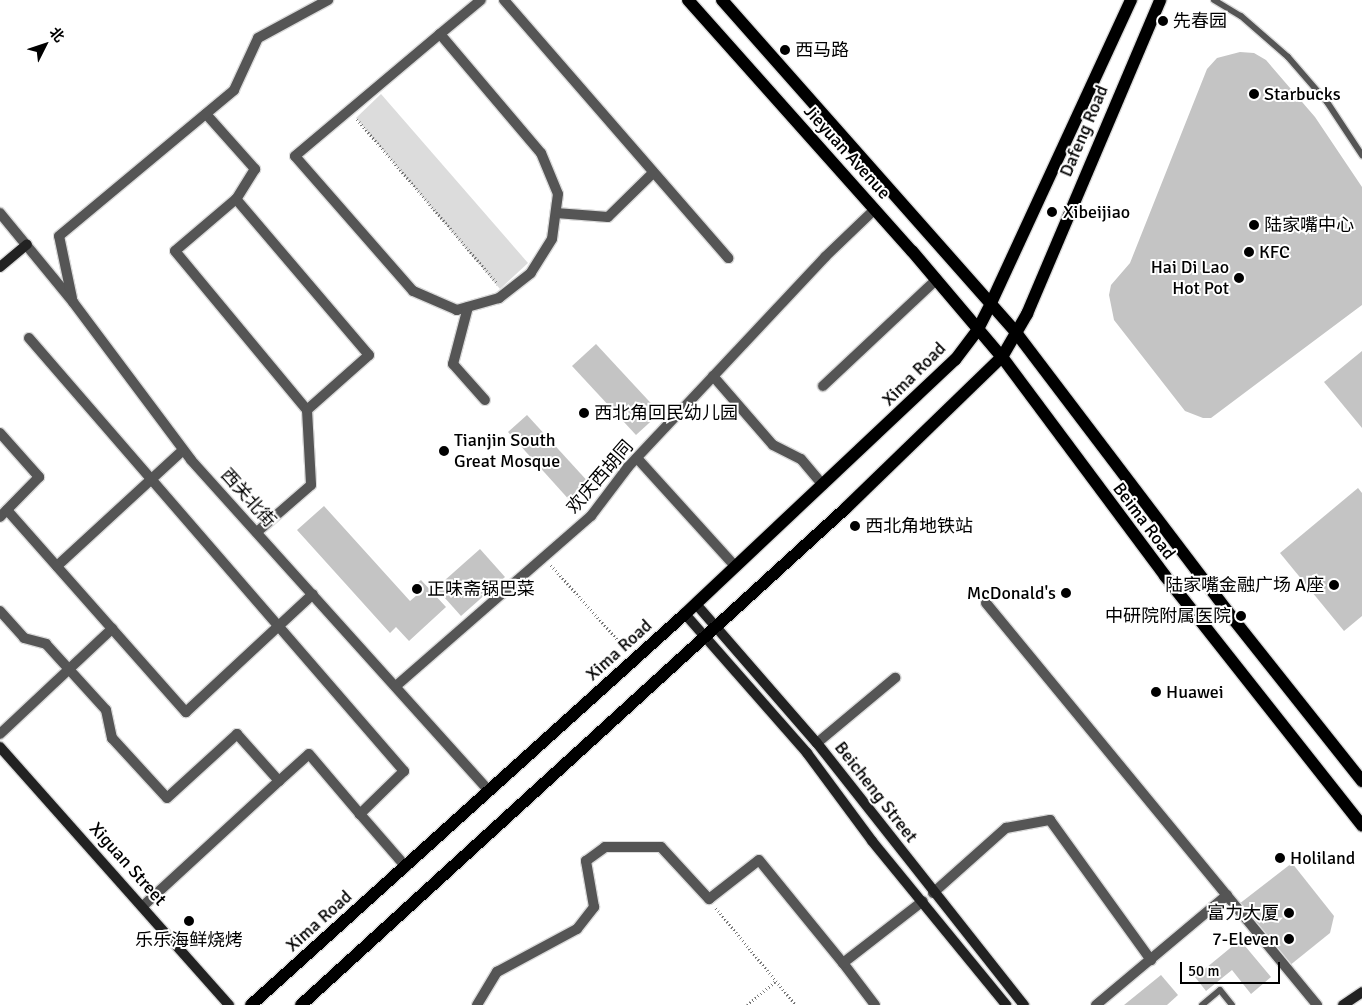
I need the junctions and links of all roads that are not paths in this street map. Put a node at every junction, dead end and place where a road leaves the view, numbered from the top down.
1 (328, 0) edge
2 (481, 0) edge
3 (504, 0) edge
4 (688, 0) edge
5 (722, 0) edge
6 (1131, 0) edge
7 (1160, 0) edge
8 (1214, 0) edge
9 (440, 34) junction
10 (206, 114) junction
11 (1362, 156) edge
12 (653, 173) junction
13 (236, 199) junction
14 (875, 209) junction
15 (556, 212) junction
16 (0, 213) edge
17 (27, 244) junction
18 (728, 258) dead end
19 (0, 267) edge
20 (937, 279) junction
21 (73, 302) junction
22 (991, 303) junction
23 (468, 307) junction
24 (978, 329) junction
25 (1017, 334) junction
26 (28, 338) dead end
27 (1002, 357) junction
28 (713, 376) junction
29 (823, 386) dead end
30 (485, 400) dead end
31 (307, 410) junction
32 (0, 433) edge
33 (183, 450) junction
34 (637, 458) junction
35 (149, 481) junction
36 (823, 485) junction
37 (4, 514) edge
38 (257, 532) junction
39 (57, 566) junction
40 (736, 567) junction
41 (313, 594) junction
42 (986, 603) dead end
43 (696, 604) junction
44 (0, 611) edge
45 (685, 614) junction
46 (716, 626) junction
47 (277, 628) junction
48 (112, 629) junction
49 (705, 636) junction
50 (68, 669) junction
51 (896, 678) dead end
52 (396, 686) junction
53 (0, 734) edge
54 (817, 743) junction
55 (0, 747) edge
56 (279, 781) junction
57 (1362, 781) edge
58 (488, 790) junction
59 (360, 814) junction
60 (1362, 825) edge
61 (406, 867) junction
62 (933, 894) junction
63 (1227, 895) junction
64 (922, 901) junction
65 (143, 906) junction
66 (1151, 960) junction
67 (842, 963) junction
68 (1362, 992) edge
69 (230, 1005) edge
70 (251, 1005) edge
71 (301, 1005) edge
72 (477, 1005) edge
73 (875, 1005) edge
74 (1006, 1005) edge
75 (1024, 1005) edge
76 (1096, 1005) edge
77 (1202, 1005) edge
78 (1232, 1005) edge
79 (1317, 1005) edge
80 (1343, 1005) edge

1 - 10 street
2 - 9 street
3 - 12 street
4 - 14 main road, Jieyuan Avenue
5 - 22 main road, Jieyuan Avenue
6 - 22 main road, Dafeng Road
7 - 25 main road, Dafeng Road
8 - 11 lane
9 - 15 street
9 - 23 street
10 - 13 street
10 - 21 street
12 - 15 street
12 - 18 street
13 - 31 street
13 - 31 street
14 - 20 main road, Jieyuan Avenue
14 - 28 street, 欢庆西胡同
15 - 23 street
16 - 17 street, 西关北街
17 - 19 street
17 - 21 street, 西关北街
20 - 24 main road, Jieyuan Avenue
20 - 29 street
21 - 33 street, 西关北街
22 - 24 main road, Xima Road
22 - 25 main road, Beima Road
23 - 30 street
24 - 27 main road, Beima Road
24 - 36 main road, Xima Road
25 - 27 main road, Dafeng Road
25 - 57 main road, Beima Road
26 - 35 street
27 - 46 main road
27 - 60 main road, Beima Road
28 - 34 street, 欢庆西胡同
28 - 36 street
31 - 38 street
32 - 37 street
33 - 35 street
33 - 38 street, 西关北街
34 - 40 street
34 - 52 street, 欢庆西胡同
35 - 39 street
35 - 47 street
36 - 40 main road, Xima Road
37 - 39 street
38 - 41 street, 西关北街
39 - 48 street
40 - 43 main road, Xima Road
41 - 47 street
41 - 52 street, 西关北街
42 - 63 street
43 - 45 main road, Xima Road
43 - 46 street, Beicheng Street
44 - 50 street
45 - 49 street, Beicheng Street
45 - 58 main road, Xima Road
46 - 49 main road
46 - 54 street, Beicheng Street
47 - 48 street
47 - 59 street
48 - 50 street
49 - 64 street, Beicheng Street
49 - 71 main road
50 - 53 street
50 - 56 street
51 - 54 street
52 - 58 street, 西关北街
54 - 62 street, Beicheng Street
55 - 65 street, Xiguan Street
56 - 59 street
56 - 65 street
58 - 61 main road, Xima Road
59 - 61 street
61 - 70 main road, Xima Road
62 - 66 street
62 - 75 street, Beicheng Street
63 - 66 street
63 - 79 street
64 - 67 street
64 - 74 street, Beicheng Street
65 - 69 street, Xiguan Street
66 - 76 street
67 - 72 street
67 - 73 street
68 - 80 street
77 - 78 lane

